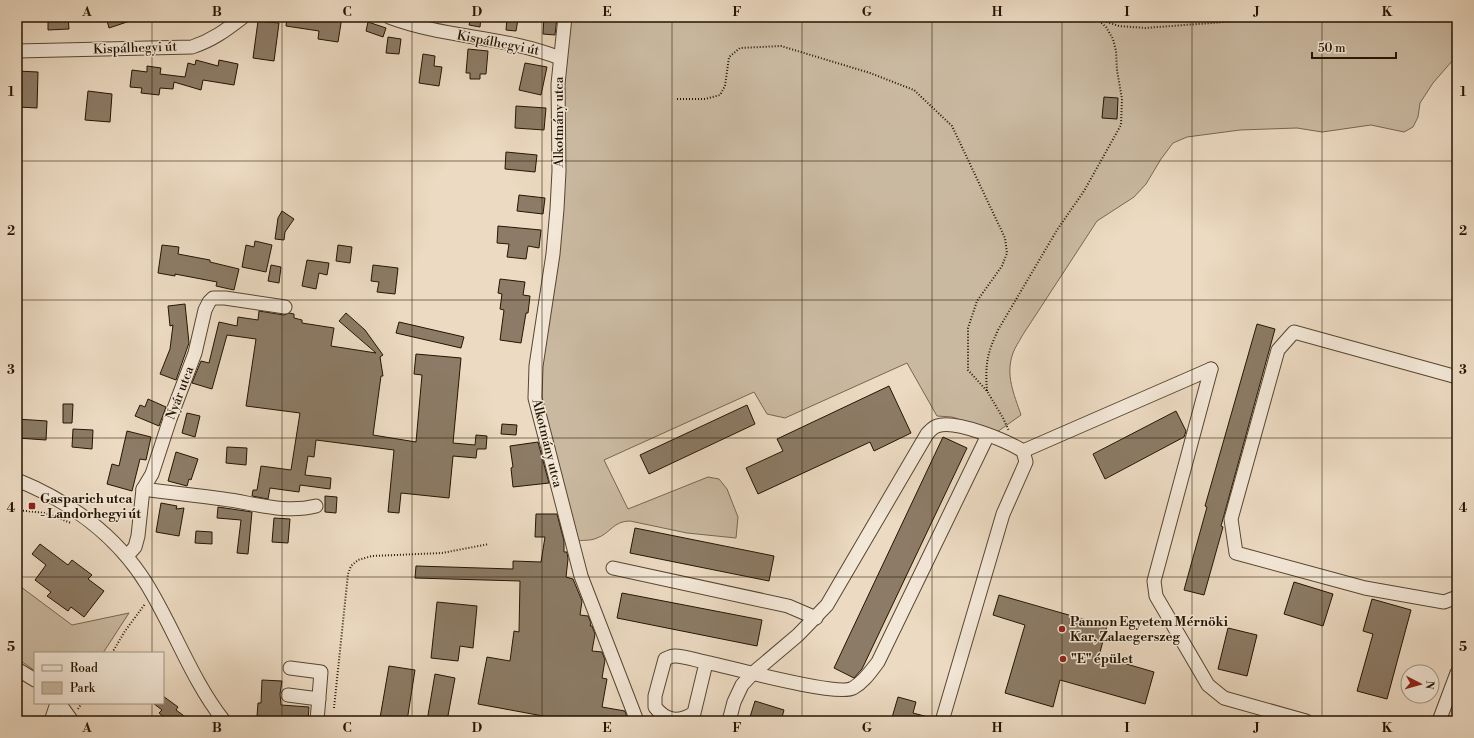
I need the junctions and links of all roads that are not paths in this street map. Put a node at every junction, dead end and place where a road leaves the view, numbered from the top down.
1 (244, 17) edge
2 (389, 17) edge
3 (566, 17) edge
4 (17, 52) edge
5 (560, 58) junction
6 (285, 307) dead end
7 (1457, 376) edge
8 (988, 435) junction
9 (1019, 449) junction
10 (17, 480) edge
11 (143, 489) junction
12 (316, 506) dead end
13 (127, 556) junction
14 (613, 568) dead end
15 (1457, 597) edge
16 (816, 618) junction
17 (706, 663) junction
18 (17, 668) edge
19 (290, 668) dead end
20 (753, 673) junction
21 (1457, 673) edge
22 (34, 679) edge
23 (288, 695) dead end
24 (319, 699) junction
25 (58, 704) edge
26 (59, 704) edge
27 (51, 721) edge
28 (72, 721) edge
29 (224, 721) edge
30 (317, 721) edge
31 (637, 721) edge
32 (729, 721) edge
33 (942, 721) edge
34 (1306, 721) edge
35 (1439, 721) edge

1 - 4 street, Kispálhegyi út
2 - 5 street, Kispálhegyi út
3 - 5 street, Alkotmány utca
5 - 31 street, Alkotmány utca
6 - 11 street, Nyár utca
7 - 15 street
8 - 9 street
8 - 16 street
8 - 20 street
9 - 33 street
9 - 34 street
10 - 13 street
11 - 12 street
11 - 13 street, Nyár utca
13 - 29 street
14 - 16 street
16 - 20 street
17 - 17 street
17 - 20 street
18 - 22 street
19 - 24 street
20 - 32 street
21 - 35 street
23 - 24 street
24 - 30 street
25 - 27 street
26 - 28 street

